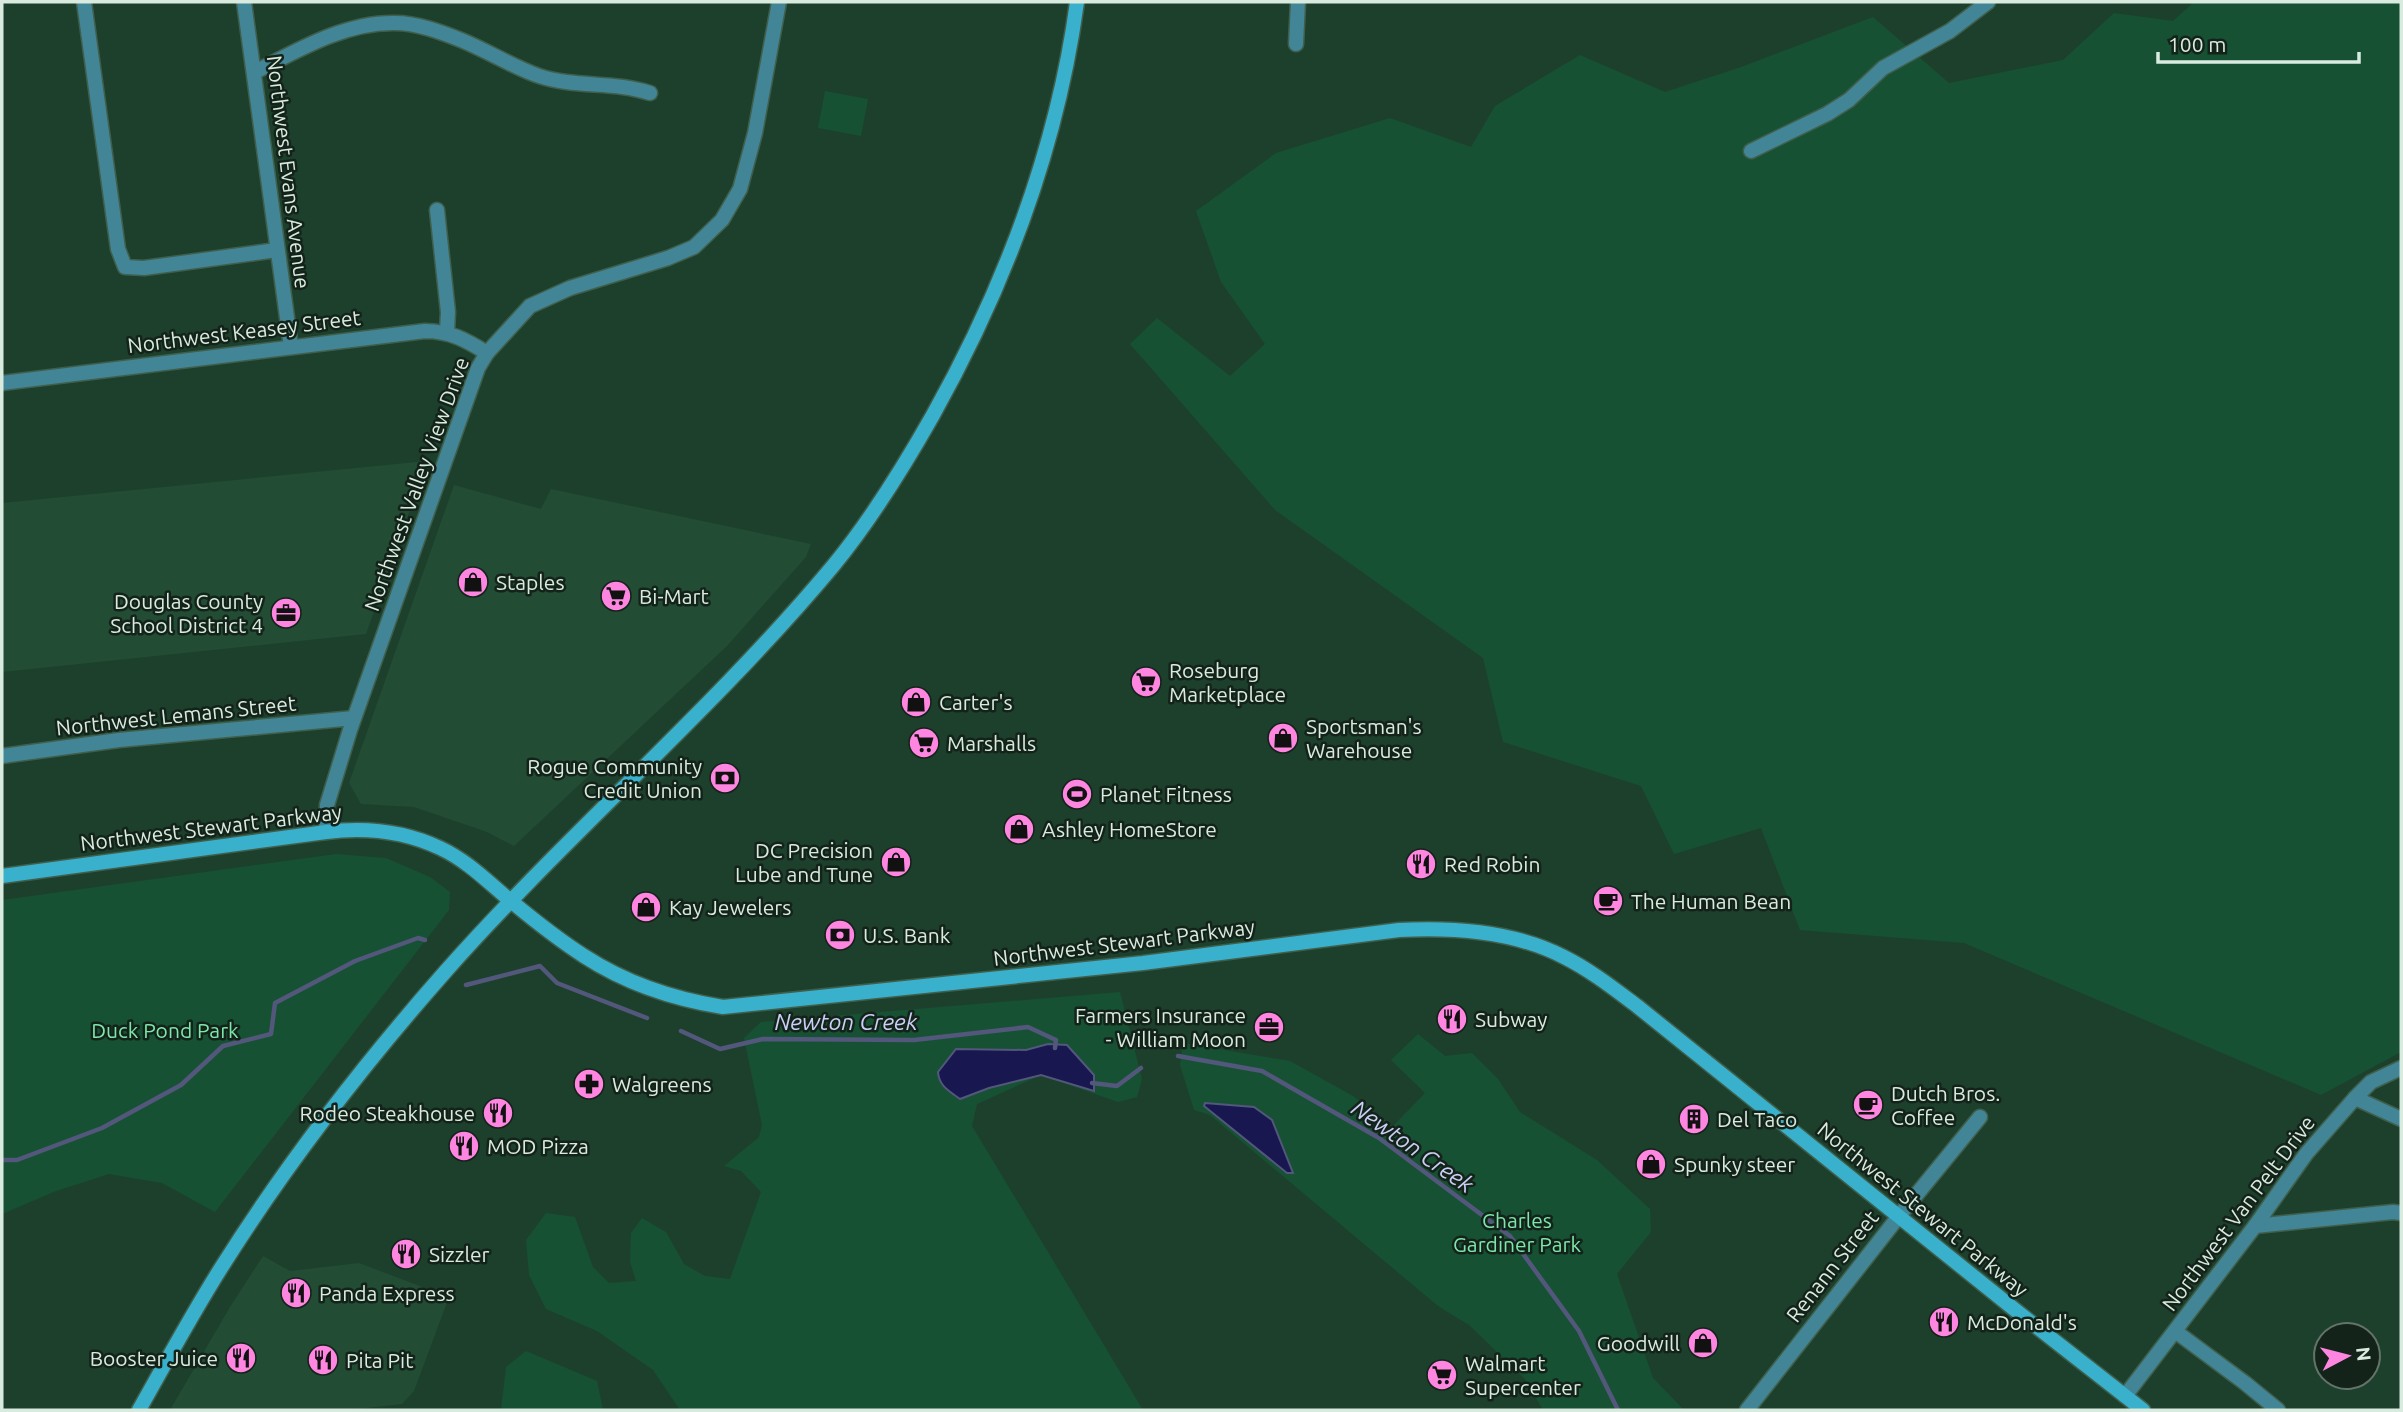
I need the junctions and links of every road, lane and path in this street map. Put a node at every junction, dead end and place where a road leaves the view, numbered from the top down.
1 (84, 2) edge
2 (244, 2) edge
3 (779, 2) edge
4 (1077, 2) edge
5 (1298, 2) edge
6 (1988, 2) edge
7 (1296, 44) dead end
8 (255, 72) junction
9 (650, 93) dead end
10 (1751, 151) dead end
11 (438, 210) dead end
12 (277, 250) junction
13 (447, 332) junction
14 (291, 347) junction
15 (487, 352) junction
16 (2, 383) edge
17 (354, 718) junction
18 (2, 756) edge
19 (326, 832) junction
20 (2, 876) edge
21 (511, 901) junction
22 (2401, 1068) edge
23 (2354, 1098) junction
24 (1980, 1117) dead end
25 (2401, 1119) edge
26 (2401, 1213) edge
27 (1899, 1216) junction
28 (2255, 1226) junction
29 (2175, 1331) junction
30 (2125, 1396) junction
31 (139, 1410) edge
32 (1746, 1410) edge
33 (2143, 1410) edge
34 (2278, 1410) edge

1 - 12 street
2 - 8 street, Northwest Evans Avenue
3 - 15 street, Northwest Valley View Drive
4 - 21 main road
5 - 7 street
6 - 10 street
8 - 9 street
8 - 12 street, Northwest Evans Avenue
11 - 13 street
12 - 14 street, Northwest Evans Avenue
13 - 14 street, Northwest Keasey Street
13 - 15 street, Northwest Keasey Street
14 - 16 street, Northwest Keasey Street
15 - 17 street, Northwest Valley View Drive
17 - 18 street, Northwest Lemans Street
17 - 19 street, Northwest Valley View Drive
19 - 20 main road, Northwest Stewart Parkway
19 - 21 main road, Northwest Stewart Parkway
21 - 27 main road, Northwest Stewart Parkway
21 - 31 main road
22 - 23 street, Northwest Van Pelt Drive
23 - 25 street
23 - 28 street, Northwest Van Pelt Drive
24 - 27 street, Renann Street
26 - 28 street
27 - 30 main road, Northwest Stewart Parkway
27 - 32 street, Renann Street
28 - 29 street, Northwest Van Pelt Drive
29 - 30 street, Northwest Van Pelt Drive
29 - 34 street
30 - 33 main road, Northwest Stewart Parkway

